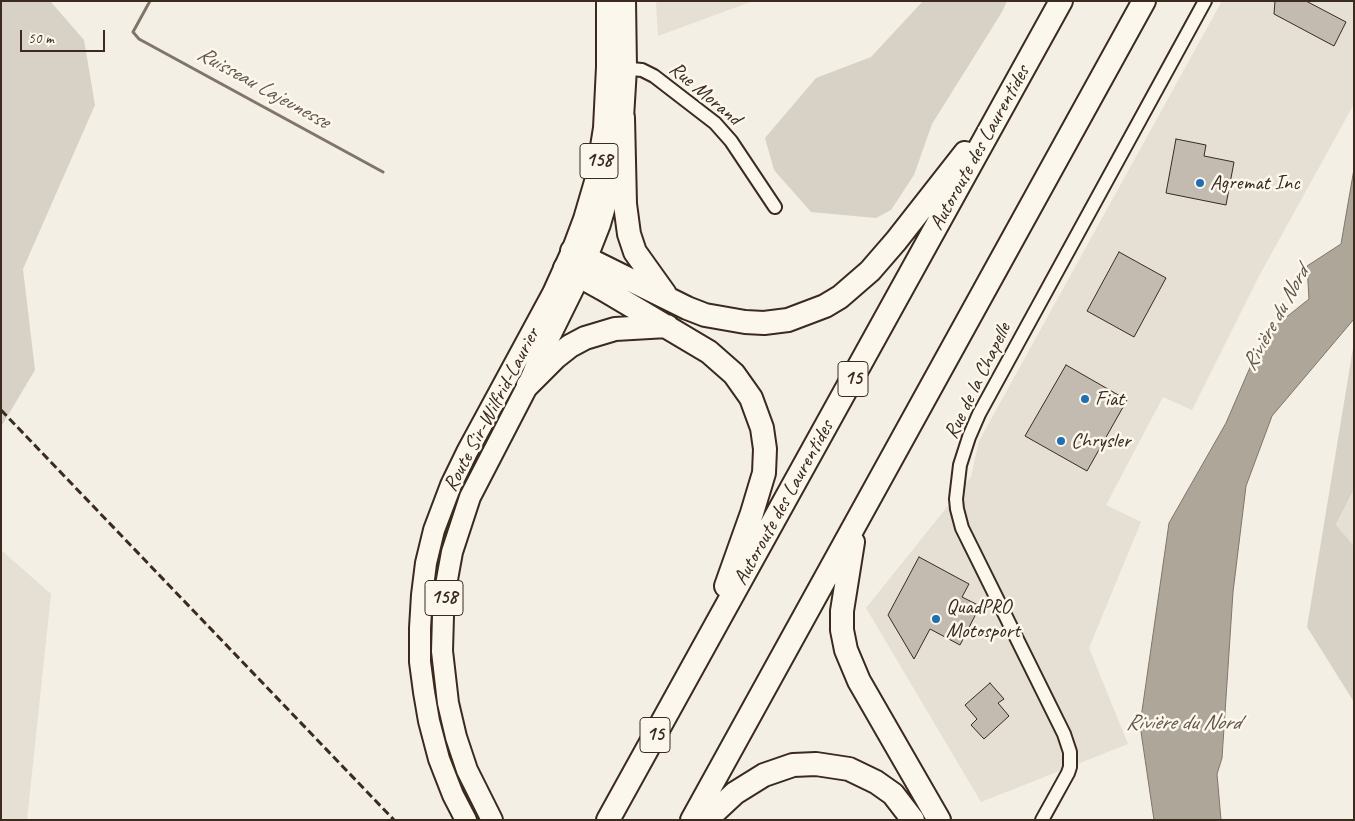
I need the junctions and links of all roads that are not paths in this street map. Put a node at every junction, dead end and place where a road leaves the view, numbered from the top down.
1 (607, 1) edge
2 (625, 1) edge
3 (1061, 1) edge
4 (1144, 1) edge
5 (1205, 1) edge
6 (616, 68) junction
7 (1002, 108) junction
8 (623, 118) junction
9 (775, 207) dead end
10 (576, 263) junction
11 (669, 298) junction
12 (666, 326) junction
13 (528, 385) junction
14 (856, 524) junction
15 (703, 650) junction
16 (466, 820) edge
17 (492, 820) edge
18 (608, 820) edge
19 (692, 820) edge
20 (706, 820) edge
21 (913, 820) edge
22 (939, 820) edge
23 (1042, 820) edge

1 - 6 main road, Route Sir-Wilfrid-Laurier / 158
2 - 6 main road, Route Sir-Wilfrid-Laurier / 158
3 - 7 highway, Autoroute des Laurentides / 15
4 - 14 highway
5 - 23 street, Rue de la Chapelle
6 - 8 main road, Route Sir-Wilfrid-Laurier / 158
6 - 9 street, Rue Morand
6 - 10 main road, Route Sir-Wilfrid-Laurier / 158
7 - 11 highway
7 - 15 highway, Autoroute des Laurentides / 15
8 - 10 main road, Route Sir-Wilfrid-Laurier / 158
8 - 11 highway
10 - 11 highway
10 - 12 highway
10 - 13 main road, Route Sir-Wilfrid-Laurier / 158
10 - 16 main road, Route Sir-Wilfrid-Laurier / 158
12 - 13 highway
12 - 15 highway
13 - 17 main road, Route Sir-Wilfrid-Laurier / 158
14 - 19 highway
14 - 22 highway
15 - 18 highway, Autoroute des Laurentides / 15
20 - 21 highway

